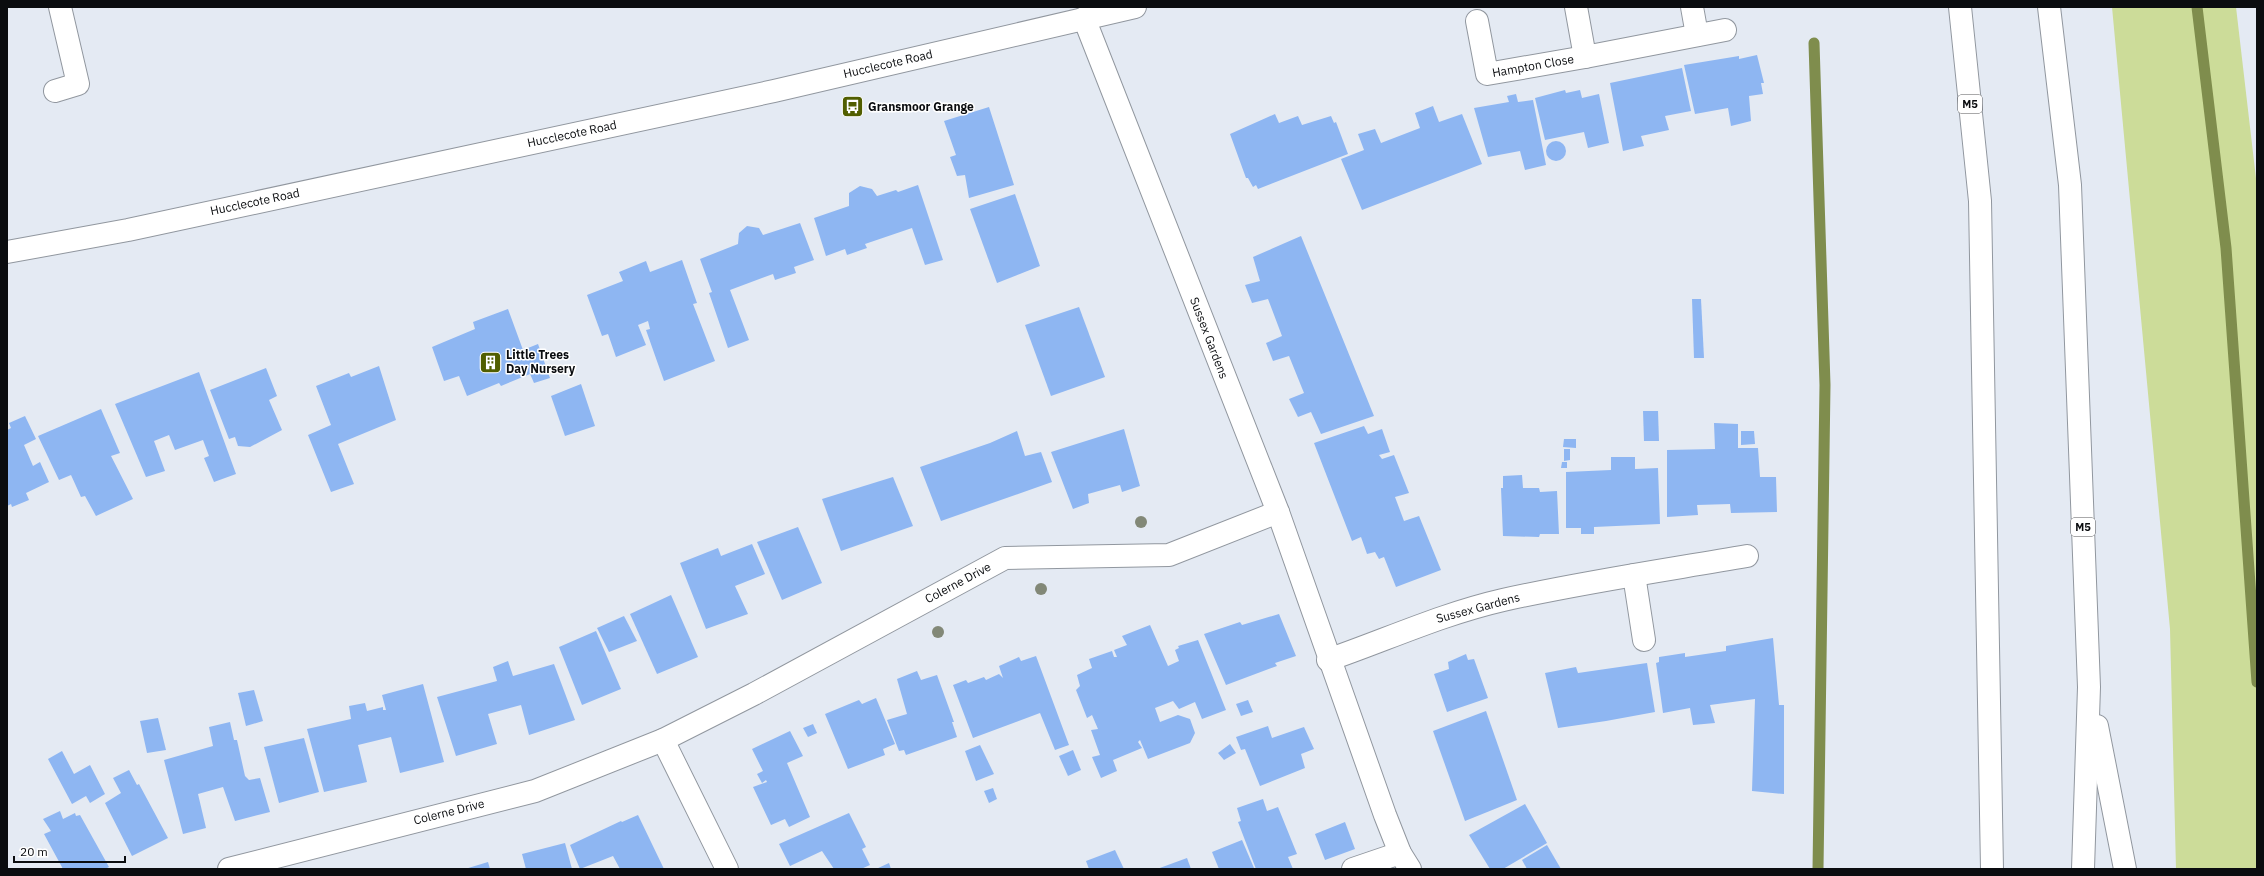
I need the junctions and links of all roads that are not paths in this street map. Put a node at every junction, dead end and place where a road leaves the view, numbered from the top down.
1 (60, 7) edge
2 (1134, 7) edge
3 (1576, 7) edge
4 (1692, 7) edge
5 (1960, 7) edge
6 (2048, 7) edge
7 (1084, 18) junction
8 (1478, 21) dead end
9 (1725, 30) dead end
10 (1697, 35) junction
11 (1585, 57) junction
12 (55, 91) dead end
13 (7, 252) edge
14 (1278, 512) junction
15 (1747, 556) dead end
16 (1634, 575) junction
17 (1644, 640) dead end
18 (1328, 660) junction
19 (2090, 687) junction
20 (663, 740) junction
21 (1405, 861) edge
22 (229, 869) edge
23 (727, 869) edge
24 (1353, 869) edge
25 (1992, 869) edge
26 (2083, 869) edge
27 (2125, 869) edge

1 - 12 main road
2 - 7 main road, Hucclecote Road
3 - 11 main road, Hampton Close
4 - 10 main road
5 - 25 main road, M5
6 - 19 main road, M5
7 - 13 main road, Hucclecote Road
7 - 14 main road, Sussex Gardens
8 - 11 main road, Hampton Close
9 - 10 main road, Hampton Close
10 - 11 main road, Hampton Close
14 - 18 main road, Sussex Gardens
14 - 20 main road, Colerne Drive
15 - 16 main road, Sussex Gardens
16 - 17 main road
16 - 18 main road, Sussex Gardens
18 - 21 main road, Sussex Gardens
19 - 26 main road, M5
19 - 27 main road, M5
20 - 22 main road, Colerne Drive
20 - 23 main road
21 - 24 main road

